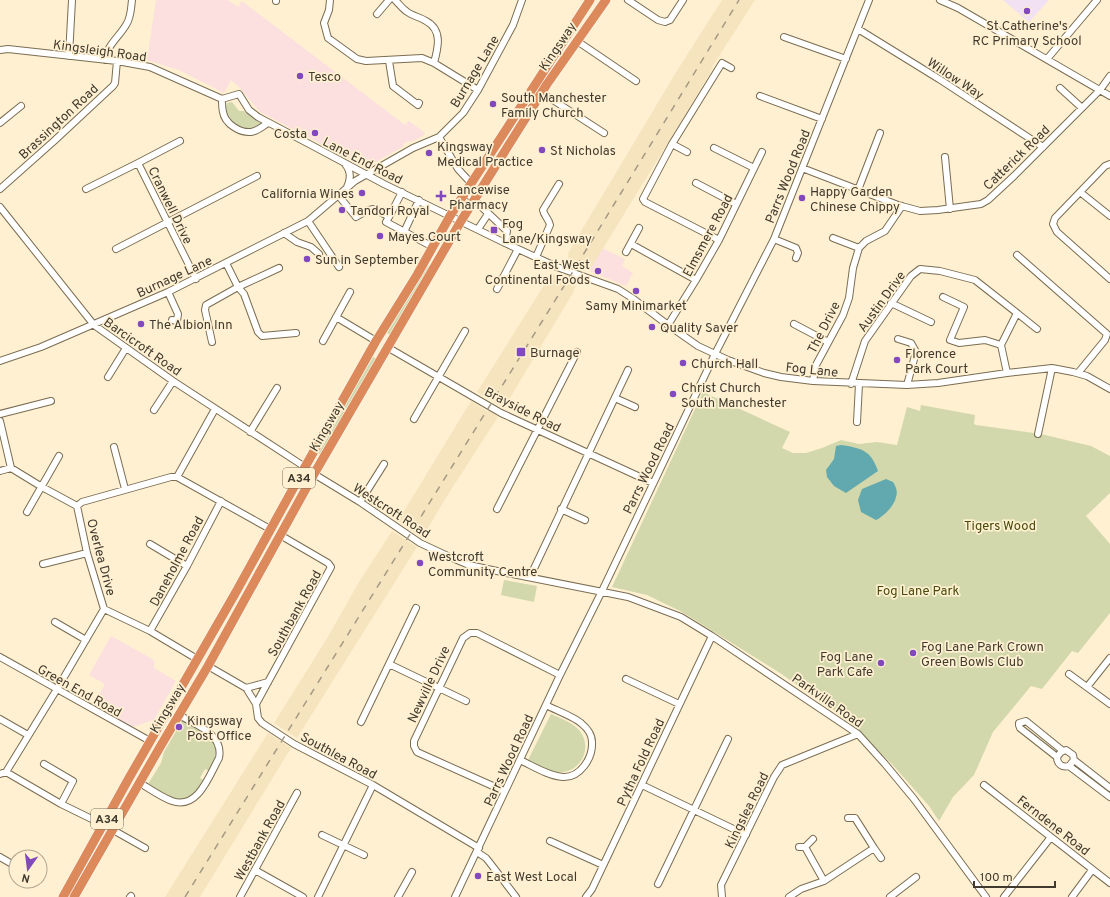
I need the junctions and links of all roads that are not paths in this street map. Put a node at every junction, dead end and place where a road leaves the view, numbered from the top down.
1 (71, 0) edge
2 (132, 0) edge
3 (330, 0) edge
4 (389, 0) edge
5 (395, 0) edge
6 (522, 0) edge
7 (590, 0) edge
8 (606, 0) edge
9 (628, 0) edge
10 (683, 0) edge
11 (869, 0) edge
12 (940, 0) edge
13 (1097, 0) edge
14 (377, 14) dead end
15 (858, 29) junction
16 (784, 37) dead end
17 (577, 40) junction
18 (0, 50) edge
19 (69, 56) junction
20 (846, 59) junction
21 (1047, 59) junction
22 (104, 60) junction
23 (117, 61) junction
24 (389, 61) junction
25 (434, 63) junction
26 (732, 68) dead end
27 (1110, 76) edge
28 (636, 81) dead end
29 (1060, 88) dead end
30 (478, 90) junction
31 (1100, 90) junction
32 (542, 93) junction
33 (760, 96) dead end
34 (1110, 96) edge
35 (222, 99) junction
36 (419, 102) dead end
37 (21, 106) dead end
38 (1082, 108) junction
39 (822, 119) junction
40 (0, 123) edge
41 (268, 123) junction
42 (604, 133) dead end
43 (880, 133) dead end
44 (439, 137) junction
45 (180, 141) dead end
46 (509, 144) junction
47 (672, 144) junction
48 (1043, 147) junction
49 (714, 148) dead end
50 (687, 152) dead end
51 (762, 152) dead end
52 (945, 157) dead end
53 (490, 160) junction
54 (138, 163) junction
55 (344, 163) junction
56 (1109, 164) edge
57 (754, 168) junction
58 (802, 168) junction
59 (366, 174) junction
60 (257, 176) dead end
61 (470, 182) junction
62 (696, 183) dead end
63 (559, 184) dead end
64 (346, 188) junction
65 (0, 189) edge
66 (86, 189) dead end
67 (858, 190) junction
68 (402, 192) junction
69 (1080, 192) junction
70 (338, 195) junction
71 (472, 198) junction
72 (418, 200) junction
73 (736, 204) junction
74 (902, 206) junction
75 (0, 207) edge
76 (950, 208) junction
77 (488, 214) junction
78 (450, 216) junction
79 (1110, 216) edge
80 (389, 217) junction
81 (308, 221) junction
82 (461, 221) junction
83 (167, 223) junction
84 (639, 228) dead end
85 (478, 229) junction
86 (404, 232) junction
87 (284, 234) junction
88 (833, 238) dead end
89 (774, 239) junction
90 (719, 240) junction
91 (505, 243) junction
92 (631, 244) junction
93 (433, 247) junction
94 (859, 248) junction
95 (116, 249) dead end
96 (518, 249) junction
97 (626, 252) dead end
98 (319, 254) dead end
99 (1017, 255) dead end
100 (536, 257) junction
101 (796, 258) dead end
102 (226, 263) junction
103 (338, 267) dead end
104 (279, 268) dead end
105 (417, 275) junction
106 (196, 278) junction
107 (1110, 279) edge
108 (696, 280) junction
109 (238, 287) junction
110 (497, 289) dead end
111 (168, 292) junction
112 (350, 292) dead end
113 (943, 297) dead end
114 (892, 303) junction
115 (1017, 313) junction
116 (336, 316) junction
117 (172, 320) dead end
118 (931, 322) dead end
119 (94, 324) junction
120 (794, 324) dead end
121 (668, 326) junction
122 (1037, 329) dead end
123 (465, 332) dead end
124 (296, 333) dead end
125 (898, 339) dead end
126 (323, 341) dead end
127 (376, 341) junction
128 (212, 342) dead end
129 (828, 342) junction
130 (1001, 345) junction
131 (388, 347) junction
132 (126, 348) junction
133 (577, 352) dead end
134 (715, 354) junction
135 (0, 361) edge
136 (1052, 368) junction
137 (628, 370) dead end
138 (1007, 373) junction
139 (1078, 374) junction
140 (440, 376) junction
141 (108, 377) dead end
142 (173, 381) junction
143 (813, 382) junction
144 (851, 384) junction
145 (859, 384) junction
146 (907, 385) junction
147 (277, 388) dead end
148 (1110, 390) edge
149 (615, 398) junction
150 (51, 401) dead end
151 (635, 407) dead end
152 (215, 409) junction
153 (154, 410) dead end
154 (0, 414) edge
155 (414, 419) dead end
156 (0, 421) edge
157 (856, 422) dead end
158 (537, 429) junction
159 (250, 432) junction
160 (1038, 434) dead end
161 (114, 447) dead end
162 (588, 454) junction
163 (59, 456) dead end
164 (384, 464) dead end
165 (304, 467) junction
166 (11, 468) junction
167 (0, 471) edge
168 (314, 474) junction
169 (177, 477) junction
170 (653, 483) junction
171 (42, 487) junction
172 (125, 489) junction
173 (220, 501) junction
174 (360, 502) junction
175 (77, 506) junction
176 (497, 509) dead end
177 (561, 509) junction
178 (27, 512) dead end
179 (585, 520) dead end
180 (270, 529) junction
181 (280, 535) junction
182 (150, 544) dead end
183 (87, 553) junction
184 (43, 564) dead end
185 (187, 566) junction
186 (530, 577) junction
187 (602, 591) junction
188 (416, 608) dead end
189 (104, 609) junction
190 (55, 622) dead end
191 (150, 631) junction
192 (712, 636) junction
193 (86, 640) junction
194 (0, 657) edge
195 (197, 658) junction
196 (1110, 658) edge
197 (389, 664) junction
198 (208, 666) junction
199 (1070, 674) dead end
200 (560, 675) junction
201 (626, 679) dead end
202 (268, 682) junction
203 (1087, 687) junction
204 (246, 688) junction
205 (439, 688) junction
206 (57, 690) junction
207 (466, 701) dead end
208 (256, 704) junction
209 (679, 704) junction
210 (1110, 704) edge
211 (546, 705) junction
212 (179, 715) junction
213 (0, 719) edge
214 (361, 722) dead end
215 (858, 734) junction
216 (28, 735) junction
217 (728, 739) dead end
218 (150, 741) junction
219 (160, 746) junction
220 (1063, 751) junction
221 (1057, 757) junction
222 (520, 760) junction
223 (1074, 760) junction
224 (44, 764) dead end
225 (1069, 766) junction
226 (3, 773) edge
227 (140, 783) junction
228 (373, 785) junction
229 (642, 785) junction
230 (984, 785) dead end
231 (1110, 788) edge
232 (504, 792) junction
233 (297, 794) dead end
234 (1110, 798) edge
235 (61, 804) junction
236 (693, 810) junction
237 (859, 811) dead end
238 (104, 824) junction
239 (113, 830) junction
240 (746, 835) junction
241 (322, 836) dead end
242 (1050, 837) junction
243 (813, 839) dead end
244 (550, 841) dead end
245 (344, 845) junction
246 (145, 848) dead end
247 (874, 848) junction
248 (478, 850) junction
249 (364, 855) dead end
250 (882, 858) dead end
251 (603, 865) junction
252 (255, 870) junction
253 (1092, 870) junction
254 (412, 872) dead end
255 (916, 877) dead end
256 (824, 881) junction
257 (1110, 883) edge
258 (658, 884) dead end
259 (63, 897) edge
260 (74, 897) edge
261 (240, 897) edge
262 (303, 897) edge
263 (318, 897) edge
264 (398, 897) edge
265 (455, 897) edge
266 (516, 897) edge
267 (586, 897) edge
268 (722, 897) edge
269 (789, 897) edge
270 (890, 897) edge
271 (986, 897) edge
272 (1004, 897) edge
273 (1072, 897) edge

1 - 19 street
2 - 22 street
3 - 24 street
4 - 14 street
5 - 25 street
6 - 30 street, Burnage Lane
7 - 53 highway, Kingsway / A34
8 - 17 highway, Kingsway / A34
9 - 10 street
11 - 15 street, Parrs Wood Road
12 - 21 street
13 - 21 street
15 - 20 street, Parrs Wood Road
15 - 48 street, Willow Way
16 - 20 street
17 - 28 street
17 - 32 highway, Kingsway / A34
18 - 19 street, Kingsleigh Road
19 - 22 street, Kingsleigh Road
20 - 39 street, Parrs Wood Road
21 - 31 street
22 - 23 street, Kingsleigh Road
23 - 35 street, Kingsleigh Road
23 - 65 street, Brassington Road
24 - 25 street
24 - 36 street
25 - 30 street
26 - 47 street
27 - 31 street, Catterick Road
29 - 38 street
30 - 44 street, Burnage Lane
31 - 34 street
31 - 38 street, Catterick Road
32 - 42 street
32 - 46 highway, Kingsway / A34
33 - 39 street
35 - 41 street, Lane End Road
35 - 41 street
37 - 40 street
38 - 48 street, Catterick Road
39 - 58 street, Parrs Wood Road
41 - 55 street, Lane End Road
43 - 67 street
44 - 59 street, Burnage Lane
44 - 61 street
45 - 54 street, Cranwell Drive
46 - 53 highway
46 - 71 highway, Kingsway / A34
47 - 50 street
47 - 90 street
48 - 76 street, Catterick Road
49 - 57 street
51 - 57 street, Elmsmere Road
52 - 76 street
53 - 61 highway, Kingsway / A34
53 - 71 highway
54 - 66 street, Cranwell Drive
54 - 83 street, Cranwell Drive
55 - 59 street, Lane End Road
55 - 64 street
56 - 69 street
57 - 73 street, Elmsmere Road
58 - 67 street, Catterick Road
58 - 89 street, Parrs Wood Road
59 - 64 street, Burnage Lane
59 - 68 street, Lane End Road
60 - 83 street
61 - 78 highway, Kingsway / A34
62 - 73 street
63 - 100 street
64 - 70 street, Burnage Lane
67 - 74 street, Catterick Road
68 - 72 street, Lane End Road
68 - 80 street
69 - 79 street
69 - 107 street
70 - 80 street
70 - 81 street, Burnage Lane
71 - 77 street
71 - 78 highway
71 - 82 highway, Kingsway / A34
72 - 78 street, Lane End Road
72 - 86 street
73 - 90 street, Elmsmere Road
74 - 76 street, Catterick Road
74 - 94 street
75 - 119 street, Barcicroft Road
77 - 85 street
77 - 91 street
78 - 82 street, Fog Lane
78 - 93 highway, Kingsway / A34
80 - 86 street
81 - 87 street, Burnage Lane
81 - 103 street
82 - 85 street, Fog Lane
82 - 105 highway
82 - 131 highway, Kingsway / A34
83 - 95 street
83 - 106 street, Cranwell Drive
84 - 92 street
85 - 91 street, Fog Lane
86 - 93 street
87 - 98 street
87 - 102 street, Burnage Lane
88 - 94 street
89 - 101 street
89 - 134 street, Parrs Wood Road
90 - 108 street, Elmsmere Road
91 - 96 street, Fog Lane
92 - 97 street
92 - 108 street
93 - 105 highway, Kingsway / A34
94 - 129 street, The Drive
96 - 100 street, Fog Lane
96 - 110 street
99 - 139 street
100 - 121 street, Fog Lane
102 - 106 street, Burnage Lane
102 - 109 street
104 - 109 street
105 - 127 highway, Kingsway / A34
106 - 111 street, Burnage Lane
108 - 121 street, Elmsmere Road
109 - 124 street
109 - 128 street
111 - 117 street
111 - 119 street, Burnage Lane
112 - 116 street
113 - 130 street
114 - 115 street, Austin Drive
114 - 118 street
114 - 144 street, Austin Drive
115 - 122 street, Austin Drive
115 - 130 street
116 - 126 street
116 - 127 street
119 - 132 street, Barcicroft Road
119 - 135 street, Burnage Lane
120 - 129 street
121 - 134 street, Fog Lane
123 - 140 street
125 - 146 street
127 - 165 highway, Kingsway / A34
129 - 143 street, The Drive
130 - 138 street
131 - 140 street, Brayside Road
131 - 168 highway, Kingsway / A34
132 - 141 street
132 - 142 street, Barcicroft Road
133 - 158 street
134 - 143 street, Fog Lane
134 - 170 street, Parrs Wood Road
136 - 138 street, Fog Lane
136 - 139 street, Fog Lane
136 - 160 street
137 - 149 street
138 - 146 street, Fog Lane
139 - 148 street, Fog Lane
140 - 155 street
140 - 158 street, Brayside Road
142 - 152 street, Barcicroft Road
142 - 153 street
143 - 144 street, Fog Lane
144 - 145 street, Fog Lane
145 - 146 street, Fog Lane
145 - 157 street
147 - 159 street
149 - 151 street
149 - 162 street
150 - 154 street
152 - 159 street, Barcicroft Road
152 - 169 street
156 - 166 street
158 - 162 street, Brayside Road
158 - 176 street
159 - 165 street, Barcicroft Road
161 - 172 street
162 - 170 street, Brayside Road
162 - 177 street
163 - 171 street
164 - 174 street
165 - 180 highway, Kingsway / A34
166 - 167 street
166 - 171 street, Overlea Drive
168 - 174 street, Westcroft Road
168 - 181 highway, Kingsway / A34
169 - 172 street
169 - 173 street
170 - 187 street, Parrs Wood Road
171 - 175 street, Overlea Drive
171 - 178 street
172 - 175 street
173 - 180 street
173 - 185 street, Daneholme Road
174 - 186 street, Westcroft Road
175 - 183 street, Overlea Drive
177 - 179 street
177 - 186 street
180 - 195 highway, Kingsway / A34
181 - 198 highway, Kingsway / A34
181 - 202 street, Southbank Road
182 - 185 street
183 - 184 street
183 - 189 street, Overlea Drive
185 - 191 street, Daneholme Road
186 - 187 street, Westcroft Road
187 - 192 street, Parkville Road
187 - 200 street, Parrs Wood Road
188 - 197 street
189 - 191 street
189 - 193 street, Overlea Drive
190 - 193 street
191 - 195 street
192 - 209 street, Pytha Fold Road
192 - 215 street, Parkville Road
193 - 206 street, Overlea Drive
194 - 206 street, Green End Road
195 - 218 highway, Kingsway / A34
196 - 203 street
197 - 205 street
197 - 214 street
198 - 204 street, Southlea Road
198 - 212 highway, Kingsway / A34
199 - 203 street
200 - 205 street, Newville Drive
200 - 211 street, Parrs Wood Road
201 - 209 street
202 - 204 street
202 - 208 street, Southbank Road
203 - 210 street
204 - 208 street, Southlea Road
205 - 207 street
205 - 232 street, Newville Drive
206 - 216 street, Overlea Drive
206 - 218 street, Green End Road
208 - 228 street, Southlea Road
209 - 229 street, Pytha Fold Road
211 - 222 street, Parrs Wood Road
211 - 222 street
212 - 219 highway, Kingsway / A34
212 - 227 street
213 - 216 street
215 - 240 street, Kingslea Road
215 - 271 street, Parkville Road
216 - 226 street, Overlea Drive
217 - 236 street
218 - 219 highway
218 - 238 highway, Kingsway / A34
219 - 227 highway, Kingsway / A34
220 - 221 street
220 - 221 street
220 - 223 street
221 - 225 street
222 - 232 street, Parrs Wood Road
223 - 225 street
223 - 231 street
224 - 235 street
225 - 234 street
226 - 235 street
227 - 239 highway, Kingsway / A34
228 - 245 street
228 - 248 street, Southlea Road
229 - 236 street
229 - 251 street, Pytha Fold Road
230 - 242 street, Ferndene Road
232 - 248 street, Parrs Wood Road
233 - 252 street, Westbank Road
235 - 238 street
236 - 240 street
236 - 258 street
237 - 247 street
238 - 259 highway, Kingsway / A34
239 - 246 street
239 - 260 highway, Kingsway / A34
240 - 268 street, Kingslea Road
241 - 245 street
242 - 253 street, Ferndene Road
242 - 272 street
243 - 256 street
244 - 251 street
245 - 249 street
245 - 263 street
247 - 250 street
247 - 256 street
248 - 265 street, Parrs Wood Road
248 - 266 street, Southlea Road
251 - 267 street, Pytha Fold Road
252 - 261 street, Westbank Road
252 - 262 street
253 - 257 street, Ferndene Road
253 - 273 street
254 - 264 street
255 - 270 street
256 - 269 street

